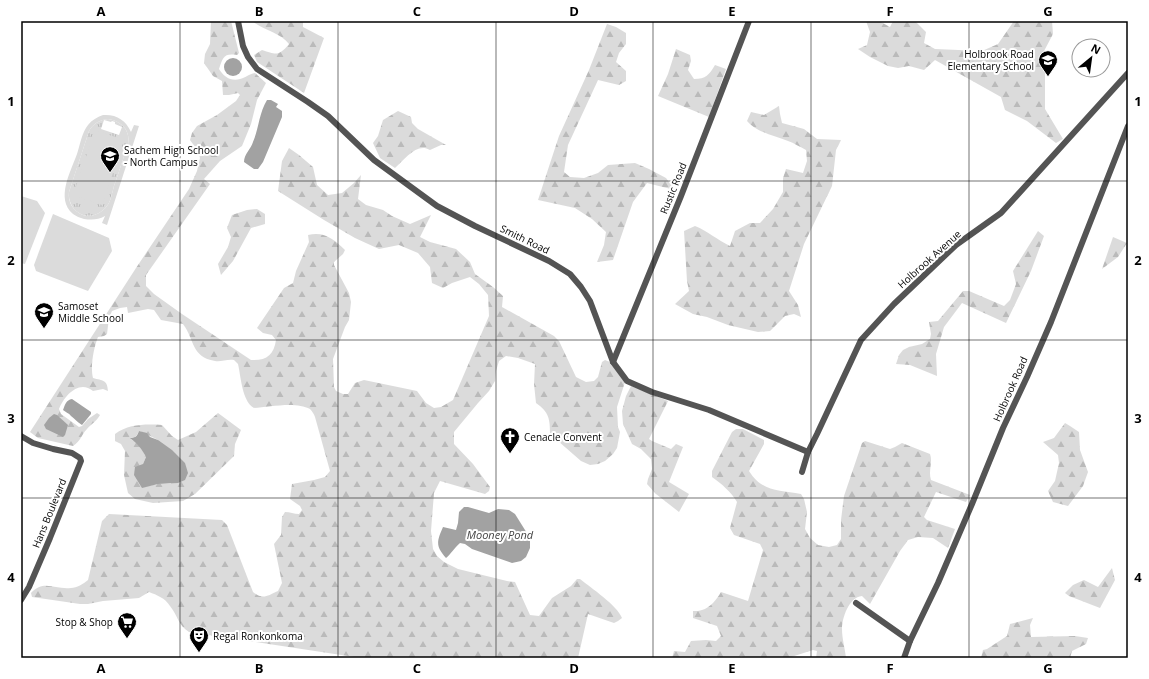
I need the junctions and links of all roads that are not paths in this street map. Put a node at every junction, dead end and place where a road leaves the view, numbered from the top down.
1 (238, 21) edge
2 (749, 21) edge
3 (1128, 73) edge
4 (1128, 126) edge
5 (613, 362) junction
6 (21, 436) edge
7 (808, 452) junction
8 (802, 472) dead end
9 (21, 600) edge
10 (856, 603) dead end
11 (910, 641) junction
12 (904, 658) edge

1 - 5 street, Smith Road
2 - 5 street, Rustic Road
3 - 7 street, Holbrook Avenue
4 - 11 street, Holbrook Road
5 - 7 street, Smith Road
6 - 9 street, Hans Boulevard
7 - 8 street, Holbrook Avenue
10 - 11 street
11 - 12 street, Holbrook Road

